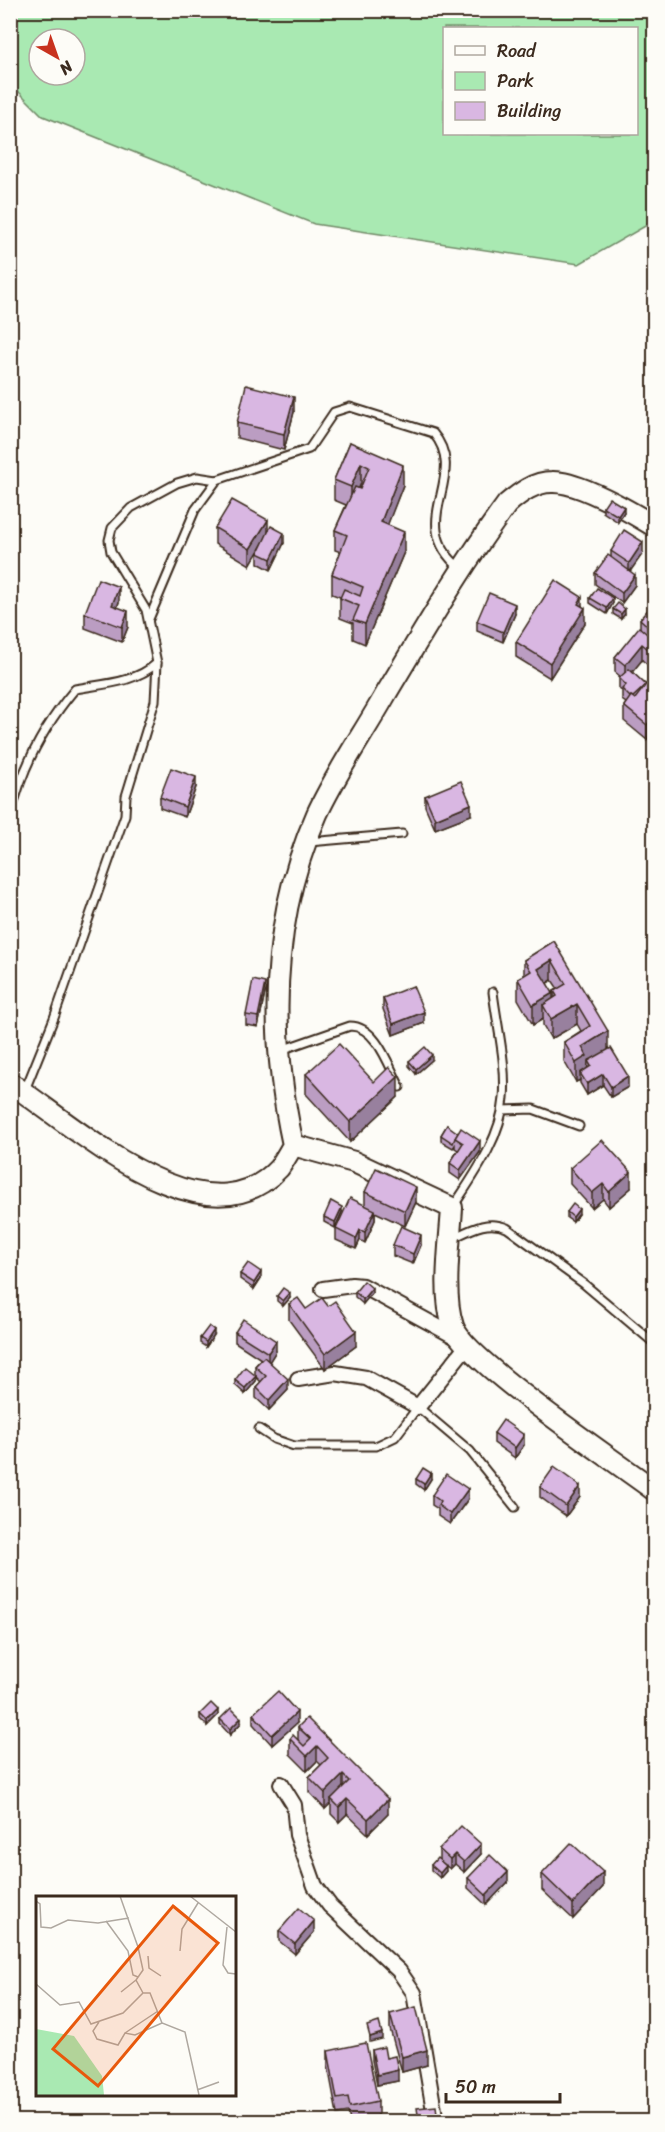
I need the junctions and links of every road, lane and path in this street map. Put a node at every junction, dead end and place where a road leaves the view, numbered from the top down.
1 (217, 480) junction
2 (654, 526) edge
3 (460, 568) junction
4 (149, 619) junction
5 (157, 663) junction
6 (10, 818) edge
7 (402, 834) dead end
8 (308, 842) junction
9 (492, 992) dead end
10 (279, 1050) junction
11 (400, 1087) dead end
12 (17, 1088) edge
13 (503, 1110) junction
14 (579, 1125) dead end
15 (293, 1144) junction
16 (452, 1208) junction
17 (450, 1239) junction
18 (323, 1289) dead end
19 (462, 1343) junction
20 (654, 1343) edge
21 (298, 1379) dead end
22 (418, 1407) junction
23 (259, 1428) dead end
24 (654, 1490) edge
25 (515, 1507) dead end
26 (281, 1784) dead end
27 (436, 2121) edge

1 - 3 lane
1 - 4 lane
1 - 4 lane
2 - 3 street
3 - 8 street
4 - 5 lane
5 - 6 lane
5 - 12 lane
7 - 8 lane
8 - 10 street
9 - 13 lane
10 - 11 lane
10 - 15 street
12 - 15 street
13 - 14 lane
13 - 16 lane
15 - 16 street
16 - 17 street
17 - 19 street
17 - 20 lane
18 - 19 street
19 - 22 street
19 - 24 street
21 - 22 street
22 - 23 lane
22 - 25 lane
26 - 27 street

